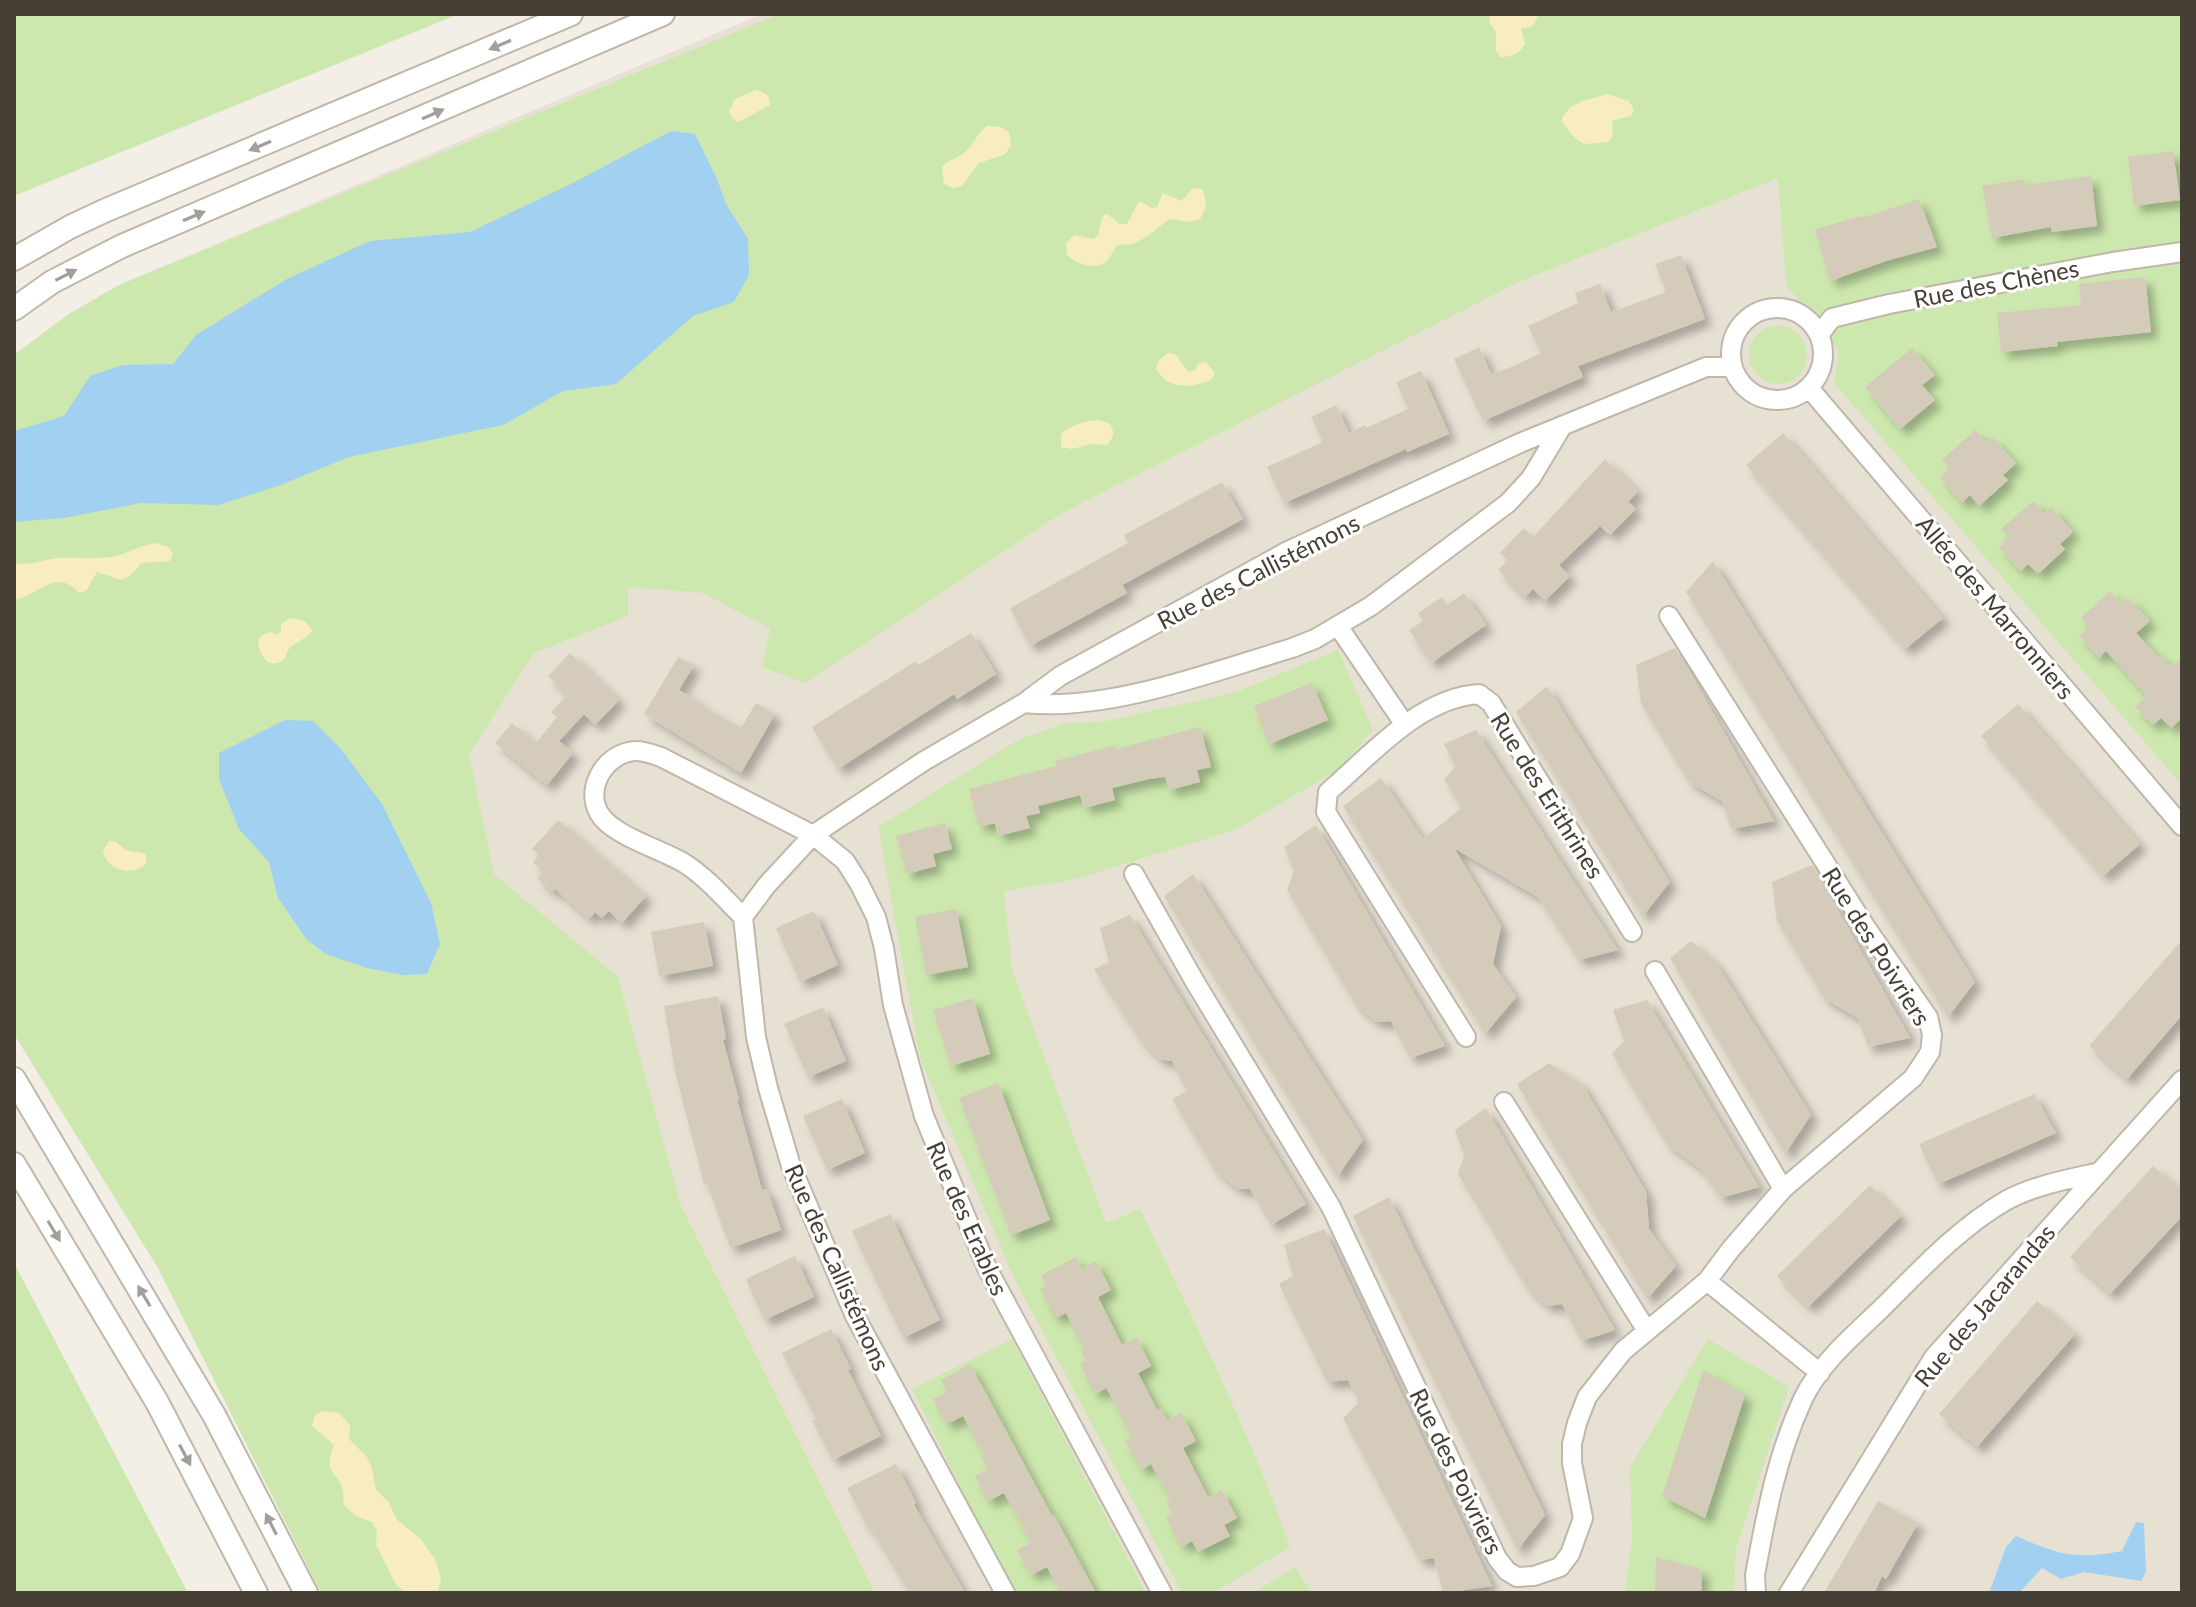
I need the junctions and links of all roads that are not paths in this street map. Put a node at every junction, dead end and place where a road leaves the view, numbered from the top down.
1 (571, 14) edge
2 (663, 14) edge
3 (104, 211) junction
4 (122, 246) junction
5 (2182, 252) edge
6 (14, 259) edge
7 (14, 309) edge
8 (1819, 335) junction
9 (1733, 367) junction
10 (1809, 388) junction
11 (1561, 428) junction
12 (1669, 616) dead end
13 (1338, 626) junction
14 (1024, 703) junction
15 (1405, 725) junction
16 (2182, 826) edge
17 (813, 835) junction
18 (1134, 874) dead end
19 (743, 917) junction
20 (1632, 932) dead end
21 (1655, 971) dead end
22 (1466, 1037) dead end
23 (14, 1079) edge
24 (2182, 1080) edge
25 (1504, 1102) dead end
26 (14, 1164) edge
27 (2100, 1172) junction
28 (1783, 1189) junction
29 (1707, 1281) junction
30 (1647, 1331) junction
31 (1820, 1373) junction
32 (256, 1593) edge
33 (306, 1593) edge
34 (1005, 1593) edge
35 (1162, 1593) edge
36 (1756, 1593) edge
37 (1789, 1593) edge

1 -> 3 street
4 -> 2 street
3 - 4 street
3 - 6 street
7 -> 4 street
5 - 8 street, Rue des Chènes
8 - 9 street
8 - 10 street
9 - 10 street
9 - 11 street, Rue des Callistémons
10 - 16 street, Allée des Marronniers
11 - 13 street
11 - 14 street, Rue des Callistémons
12 - 28 street, Rue des Poivriers
13 - 14 street
13 - 15 street
14 - 17 street, Rue des Callistémons
15 - 20 street, Rue des Erithrines
15 - 22 street, Rue des Erithrines
17 - 19 street, Rue des Callistémons
17 - 19 street
17 - 35 street, Rue des Erables
18 - 30 street, Rue des Poivriers
19 - 34 street, Rue des Callistémons
21 - 28 street
33 -> 23 street
24 - 27 street, Rue des Jacarandas
25 - 30 street
26 -> 32 street
27 - 31 street
27 - 37 street, Rue des Jacarandas
28 - 29 street, Rue des Poivriers
29 - 30 street, Rue des Poivriers
29 - 31 street
31 - 36 street

